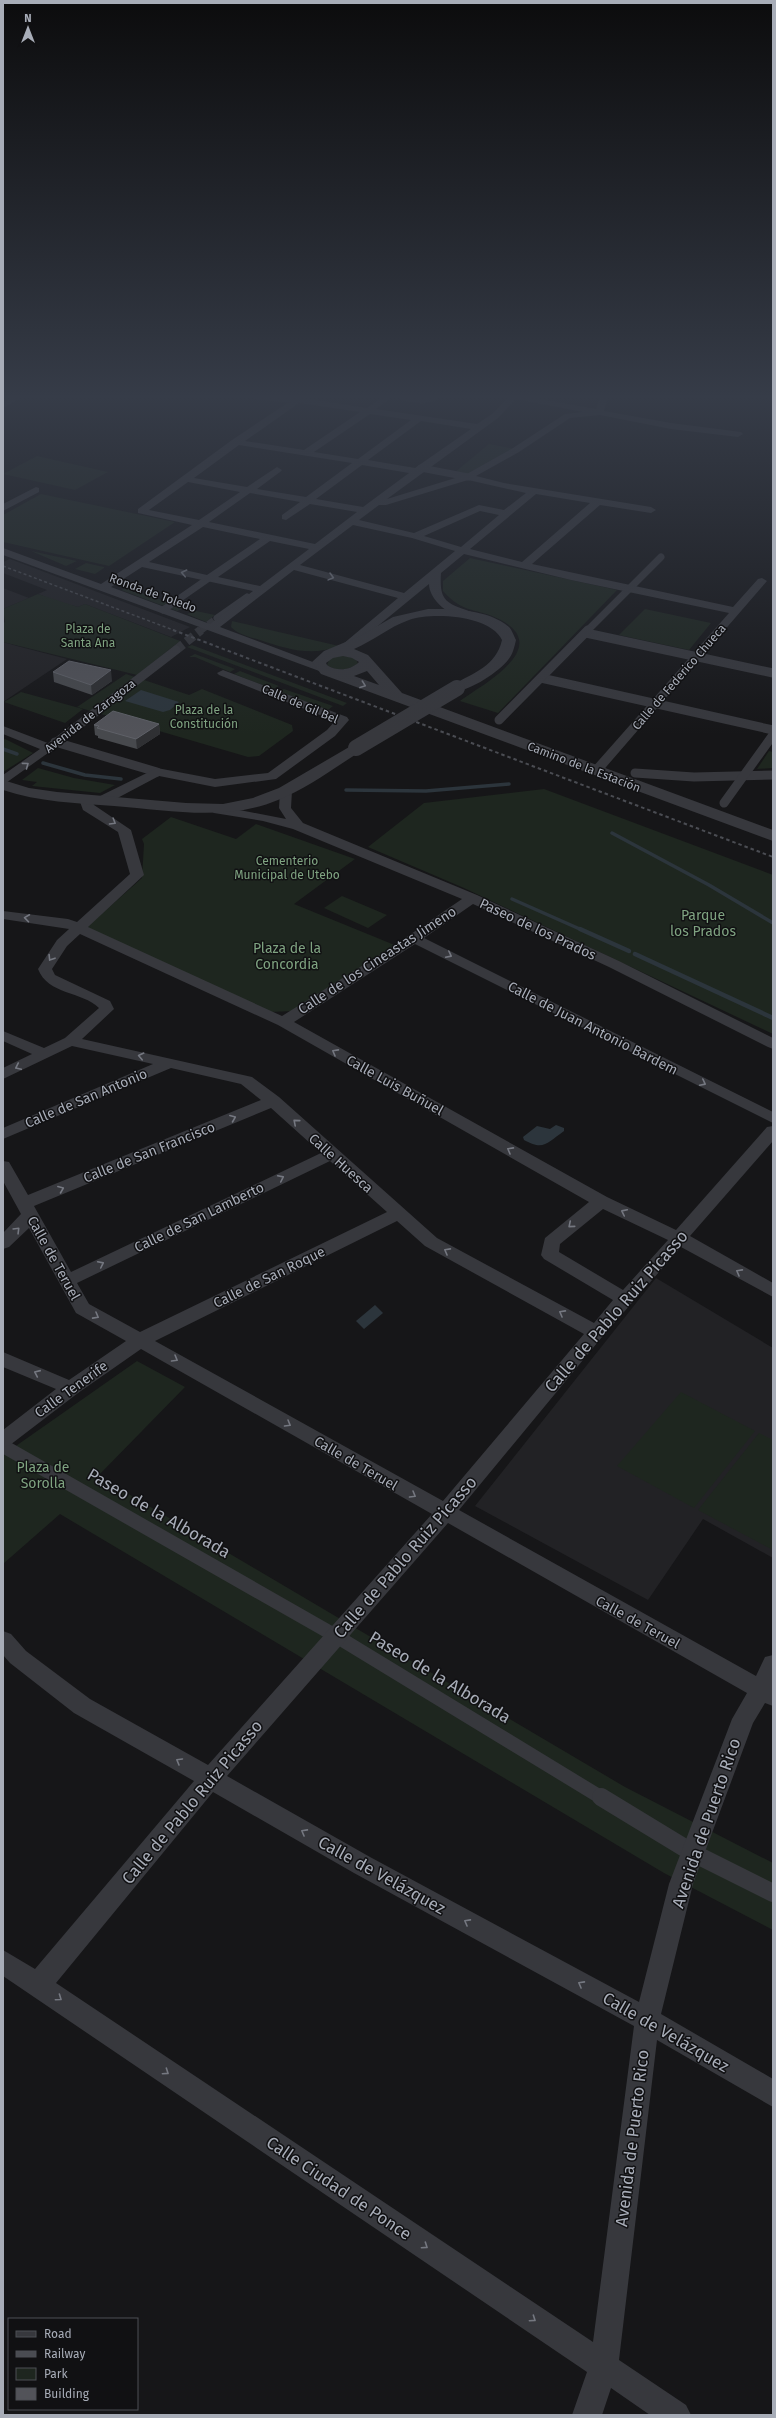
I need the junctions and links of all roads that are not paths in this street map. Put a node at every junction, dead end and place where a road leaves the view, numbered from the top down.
1 (143, 510) edge
2 (220, 510) edge
3 (296, 510) edge
4 (369, 510) edge
5 (475, 510) edge
6 (488, 510) edge
7 (512, 510) edge
8 (588, 510) edge
9 (507, 514) junction
10 (286, 518) dead end
11 (353, 522) junction
12 (200, 524) junction
13 (415, 536) junction
14 (268, 538) junction
15 (319, 548) junction
16 (3, 551) edge
17 (464, 551) junction
18 (661, 557) dead end
19 (139, 563) junction
20 (525, 565) junction
21 (294, 567) junction
22 (436, 574) junction
23 (209, 578) junction
24 (762, 581) dead end
25 (102, 588) junction
26 (630, 589) junction
27 (263, 590) junction
28 (407, 597) junction
29 (163, 610) junction
30 (737, 611) junction
31 (470, 615) junction
32 (221, 619) junction
33 (212, 628) junction
34 (586, 633) junction
35 (226, 634) junction
36 (370, 636) junction
37 (176, 650) tunnel mouth
38 (272, 650) junction
39 (338, 651) junction
40 (697, 657) junction
41 (364, 660) junction
42 (326, 670) junction
43 (222, 672) dead end
44 (773, 673) edge
45 (540, 678) junction
46 (396, 696) junction
47 (656, 704) junction
48 (499, 720) dead end
49 (3, 730) edge
50 (773, 730) edge
51 (773, 735) edge
52 (52, 745) junction
53 (596, 771) junction
54 (157, 772) junction
55 (635, 773) dead end
56 (773, 774) edge
57 (744, 775) junction
58 (3, 781) edge
59 (3, 784) edge
60 (286, 792) junction
61 (85, 799) junction
62 (103, 800) junction
63 (724, 802) dead end
64 (214, 809) junction
65 (298, 826) junction
66 (773, 836) edge
67 (472, 898) junction
68 (3, 915) edge
69 (77, 929) junction
70 (414, 938) junction
71 (283, 1022) junction
72 (3, 1036) edge
73 (70, 1041) junction
74 (773, 1044) edge
75 (46, 1054) junction
76 (169, 1063) junction
77 (3, 1074) edge
78 (273, 1101) junction
79 (773, 1118) edge
80 (773, 1131) edge
81 (3, 1134) edge
82 (332, 1154) junction
83 (3, 1166) edge
84 (601, 1201) junction
85 (28, 1210) junction
86 (397, 1214) junction
87 (679, 1238) junction
88 (3, 1243) edge
89 (66, 1281) junction
90 (773, 1291) edge
91 (625, 1298) junction
92 (596, 1332) junction
93 (141, 1340) junction
94 (3, 1359) edge
95 (71, 1388) junction
96 (3, 1440) edge
97 (3, 1446) edge
98 (445, 1513) junction
99 (336, 1636) junction
100 (3, 1640) edge
101 (773, 1664) edge
102 (767, 1693) edge
103 (210, 1779) junction
104 (693, 1853) junction
105 (773, 1893) edge
106 (3, 1962) edge
107 (38, 1984) junction
108 (647, 2020) junction
109 (773, 2094) edge
110 (604, 2366) junction
111 (587, 2415) edge
112 (676, 2415) edge

1 - 12 street
2 - 12 street
3 - 10 street
4 - 11 street
5 - 13 street
6 - 9 street
7 - 9 street
8 - 20 street
9 - 17 street
11 - 13 street
11 - 15 street
12 - 14 street
12 - 19 street
13 - 17 street
14 - 15 street
14 - 23 street
15 - 21 street
16 - 25 street, Ronda de Toledo
17 - 20 street
17 - 22 street
18 - 26 street
23 -> 19 street
19 - 25 street
20 - 26 street
21 - 27 street
21 -> 28 street
22 - 28 street
22 - 31 street
23 - 27 street
23 - 29 street
24 - 30 street, Calle de Federico Chueca
25 - 29 street, Ronda de Toledo
26 - 30 street
26 - 34 street
27 - 32 street
28 - 39 street
29 - 33 street, Ronda de Toledo
30 - 40 street, Calle de Federico Chueca
31 - 36 street
31 - 60 street, bridge
32 - 33 street
32 - 35 street
33 - 35 street, Ronda de Toledo
34 - 40 street
34 - 45 street
35 - 38 street, Ronda de Toledo
36 - 39 street
36 - 41 street
37 - 52 street, Avenida de Zaragoza
38 - 39 street, Ronda de Toledo
38 - 42 street, Ronda de Toledo
39 - 41 street
39 - 42 street
40 - 44 street
40 - 47 street, Calle de Federico Chueca
41 - 42 street
41 - 46 street, Camino de la Estación
42 -> 46 street, Camino de la Estación
43 - 54 street, Calle de Gil Bel
45 - 47 street
45 - 48 street
46 - 53 street, Camino de la Estación
47 - 50 street
47 - 53 street, Calle de Federico Chueca
49 - 52 street
51 - 57 street
52 - 54 street, Calle de Gil Bel
58 -> 52 street, Avenida de Zaragoza
53 - 66 street, Camino de la Estación
54 - 62 street
55 - 57 street
56 - 57 street
57 - 63 street
59 - 61 street
60 - 64 street
60 - 65 street
61 - 62 street
61 -> 69 street
62 - 64 street
64 - 65 street, Paseo de los Prados
65 - 67 street, Paseo de los Prados
67 - 70 street, Calle de los Cineastas Jimeno
67 - 74 street, Paseo de los Prados
69 -> 68 street, Calle Luis Buñuel
69 - 71 street, Calle Luis Buñuel
69 -> 73 street
70 - 71 street, Calle de los Cineastas Jimeno
70 -> 79 street, Calle de Juan Antonio Bardem
84 -> 71 street, Calle Luis Buñuel
72 - 75 street
73 - 75 street
76 -> 73 street, Calle Huesca
75 -> 77 street
76 - 78 street, Calle Huesca
76 - 81 street, Calle de San Antonio
82 -> 78 street, Calle Huesca
85 -> 78 street, Calle de San Francisco
80 - 87 street, Calle de Pablo Ruiz Picasso
82 - 86 street, Calle Huesca
89 -> 82 street, Calle de San Lamberto
83 - 85 street, Calle de Teruel
87 -> 84 street, Calle Luis Buñuel
84 -> 91 street
88 -> 85 street
85 - 89 street, Calle de Teruel
92 -> 86 street, Calle Huesca
86 - 93 street, Calle de San Roque
90 -> 87 street, Calle Luis Buñuel
87 - 91 street, Calle de Pablo Ruiz Picasso
89 -> 93 street, Calle de Teruel
91 - 92 street, Calle de Pablo Ruiz Picasso
92 - 98 street, Calle de Pablo Ruiz Picasso
93 - 95 street, Calle Tenerife
93 -> 98 street, Calle de Teruel
95 -> 94 street
95 - 96 street, Calle Tenerife
97 - 99 street, Paseo de la Alborada
98 - 99 street, Calle de Pablo Ruiz Picasso
98 - 102 street, Calle de Teruel
99 - 103 street, Calle de Pablo Ruiz Picasso
99 - 104 street, Paseo de la Alborada
103 -> 100 street, Calle de Velázquez
101 - 102 street, Avenida de Puerto Rico
102 - 104 street, Avenida de Puerto Rico
103 - 107 street, Calle de Pablo Ruiz Picasso
108 -> 103 street, Calle de Velázquez
104 - 105 street, Paseo de la Alborada
104 - 108 street, Avenida de Puerto Rico
106 - 107 street, Calle Ciudad de Ponce
107 -> 110 street, Calle Ciudad de Ponce
108 - 109 street, Calle de Velázquez
108 - 110 street, Avenida de Puerto Rico
110 - 111 street, Avenida de Puerto Rico
110 - 112 street, Calle Ciudad de Ponce

